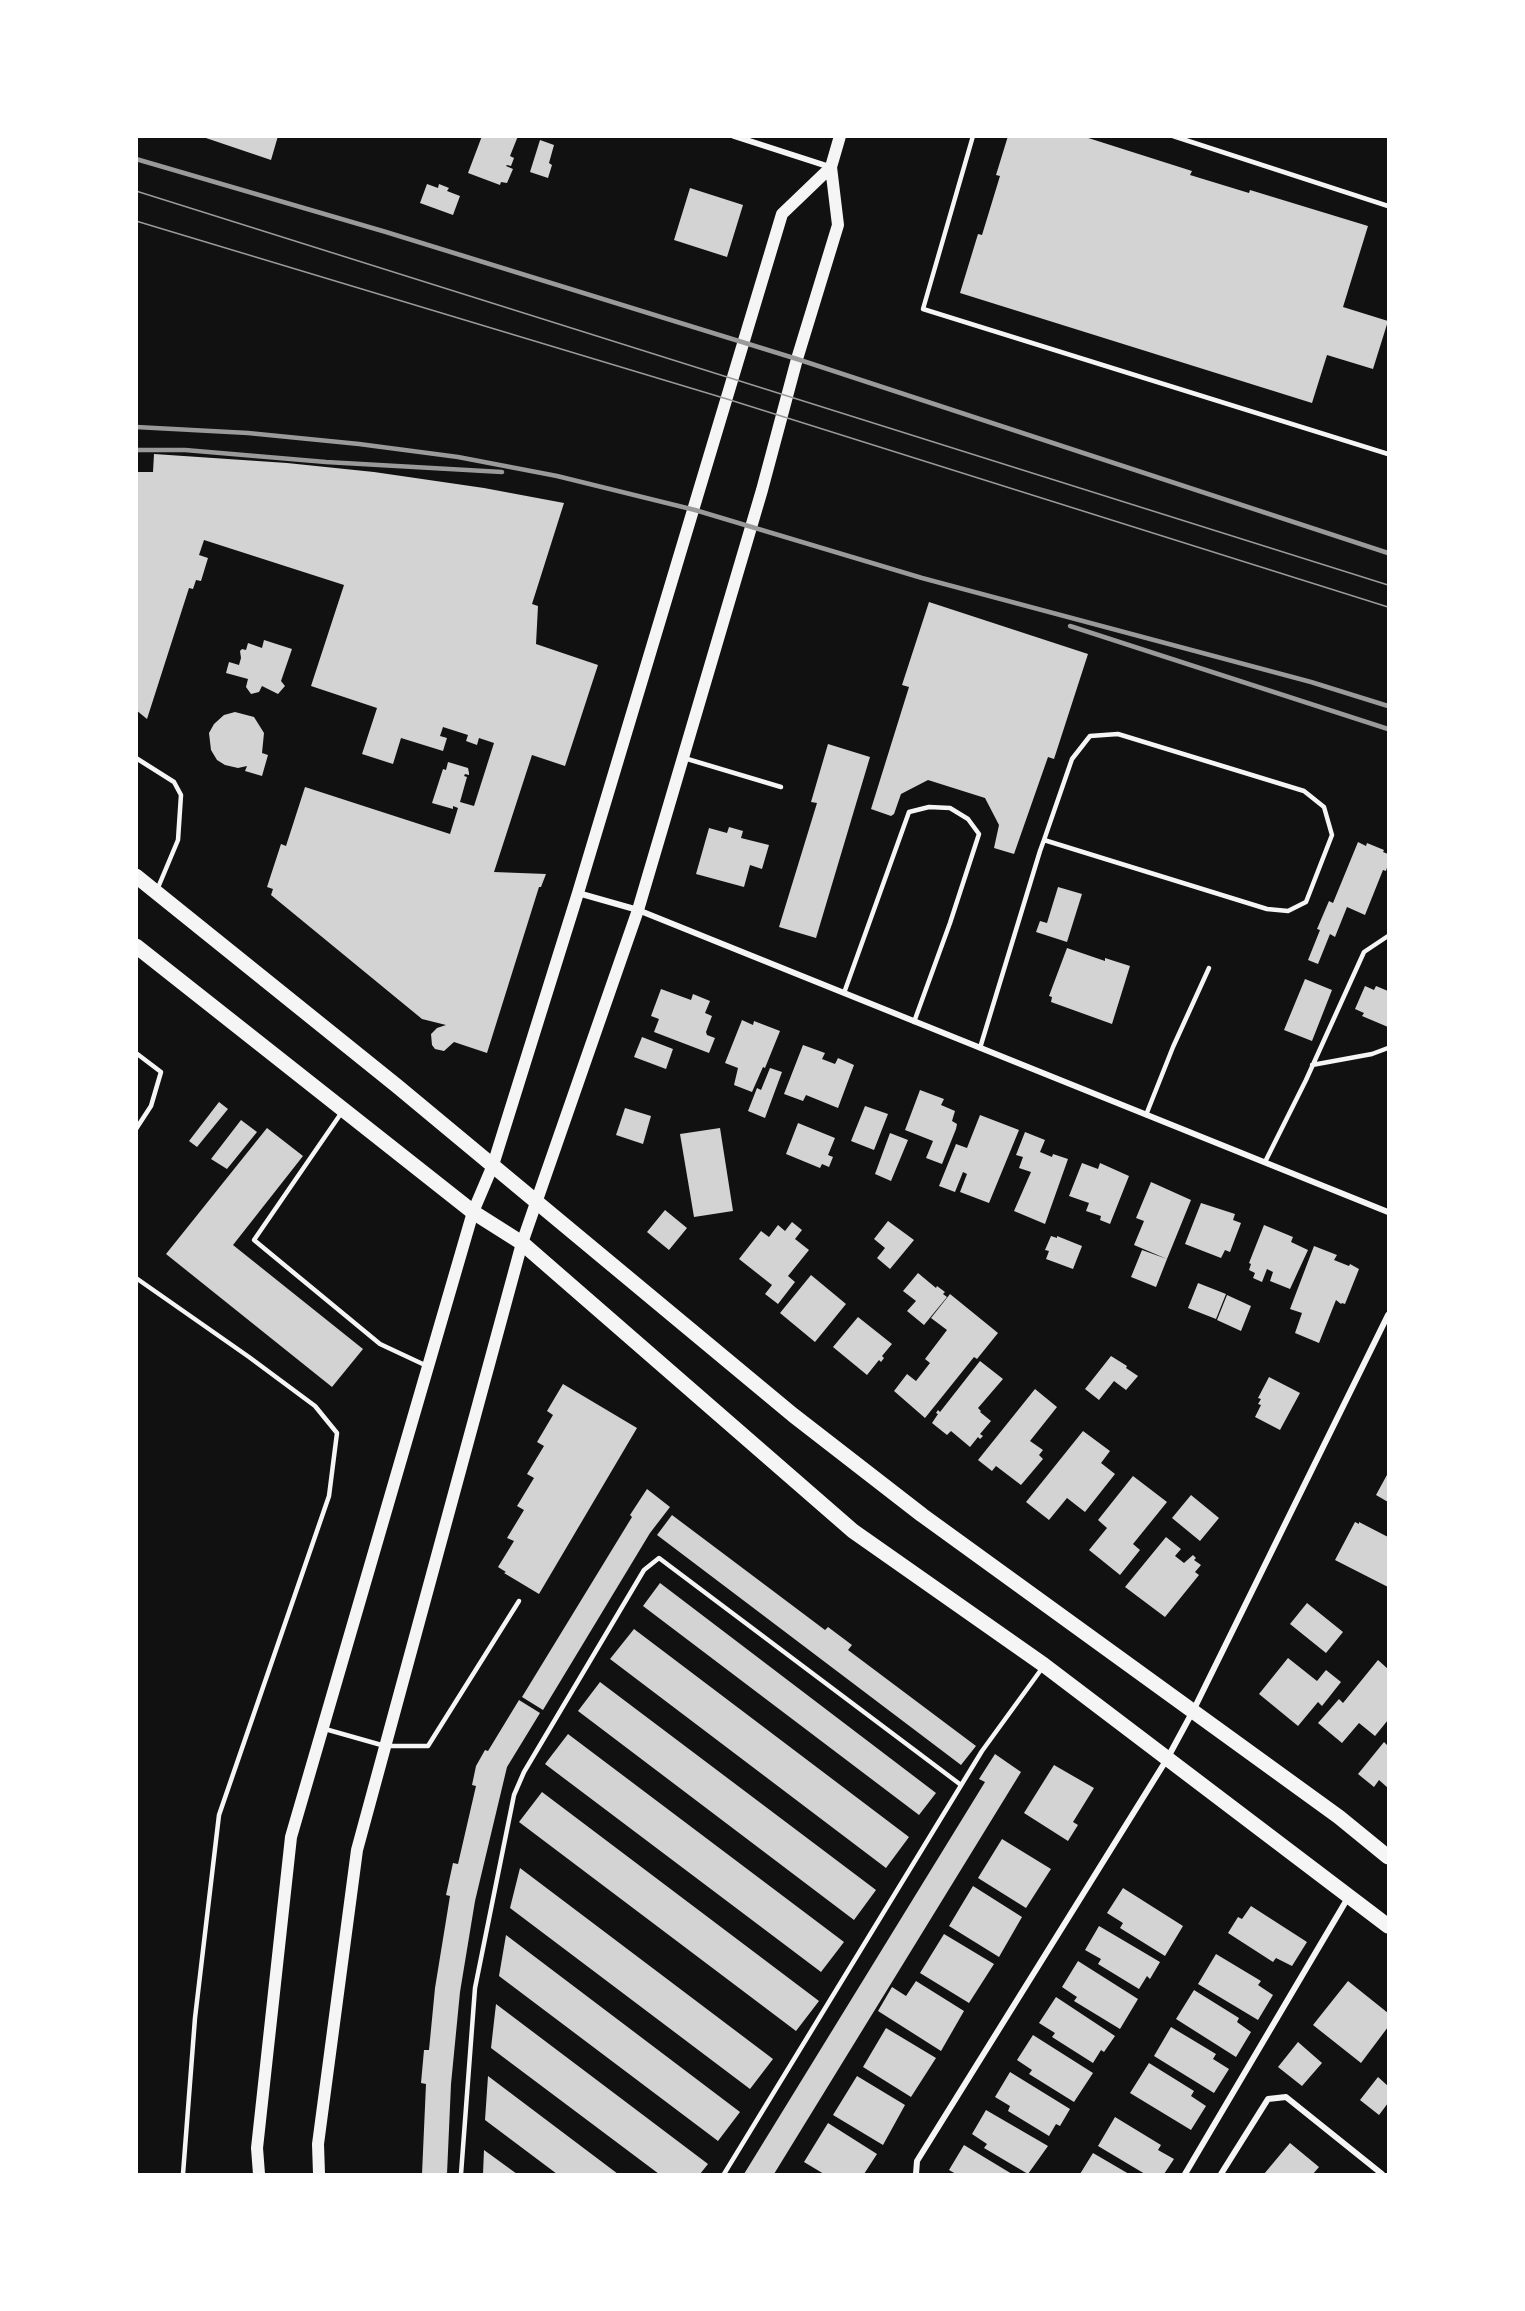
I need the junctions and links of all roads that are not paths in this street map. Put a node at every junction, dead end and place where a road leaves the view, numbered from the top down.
1 (734, 136) edge
2 (840, 136) edge
3 (973, 136) edge
4 (1173, 136) edge
5 (831, 167) junction
6 (1389, 206) edge
7 (1389, 454) edge
8 (136, 758) edge
9 (684, 758) junction
10 (780, 787) dead end
11 (1044, 840) junction
12 (136, 876) edge
13 (156, 892) junction
14 (578, 893) junction
15 (638, 910) junction
16 (1389, 936) edge
17 (136, 946) edge
18 (1209, 968) dead end
19 (844, 993) junction
20 (914, 1022) junction
21 (980, 1048) junction
22 (1389, 1048) edge
23 (136, 1053) edge
24 (1312, 1065) junction
25 (343, 1110) junction
26 (1146, 1115) junction
27 (136, 1129) edge
28 (1265, 1162) junction
29 (493, 1165) junction
30 (536, 1200) junction
31 (473, 1212) junction
32 (1389, 1212) edge
33 (522, 1243) junction
34 (136, 1278) edge
35 (1389, 1315) edge
36 (428, 1367) junction
37 (519, 1601) dead end
38 (1044, 1665) junction
39 (1193, 1711) junction
40 (322, 1728) junction
41 (385, 1746) junction
42 (1167, 1758) junction
43 (961, 1785) junction
44 (1389, 1857) edge
45 (1349, 1894) junction
46 (1389, 1926) edge
47 (183, 2175) edge
48 (259, 2175) edge
49 (319, 2175) edge
50 (461, 2175) edge
51 (724, 2175) edge
52 (916, 2175) edge
53 (1185, 2175) edge
54 (1221, 2175) edge
55 (1382, 2175) edge

1 - 5 street
2 - 5 main road
3 - 7 lane
4 - 6 lane
5 - 9 main road
5 - 14 main road
8 - 13 lane
9 - 10 lane
9 - 15 main road
11 - 11 lane
11 - 21 lane
12 - 13 main road
13 - 29 main road
14 - 15 street
14 - 29 main road
15 - 19 street
15 - 30 main road
16 - 24 lane
17 - 25 main road
18 - 26 lane
19 - 20 street
19 - 20 lane
20 - 21 street
21 - 26 street
22 - 24 lane
23 - 27 lane
24 - 28 lane
25 - 31 main road
25 - 36 lane
26 - 28 street
28 - 32 street
29 - 30 main road
29 - 31 main road
30 - 33 main road
30 - 39 main road
31 - 33 main road
31 - 36 main road
33 - 38 main road
33 - 41 main road
34 - 47 lane
35 - 39 street
36 - 40 main road
37 - 41 lane
38 - 42 main road
38 - 43 lane
39 - 42 street
39 - 44 main road
40 - 41 lane
40 - 48 main road
41 - 49 main road
42 - 45 main road
42 - 52 street
43 - 50 lane
43 - 51 lane
45 - 46 main road
45 - 53 street
54 - 55 street

